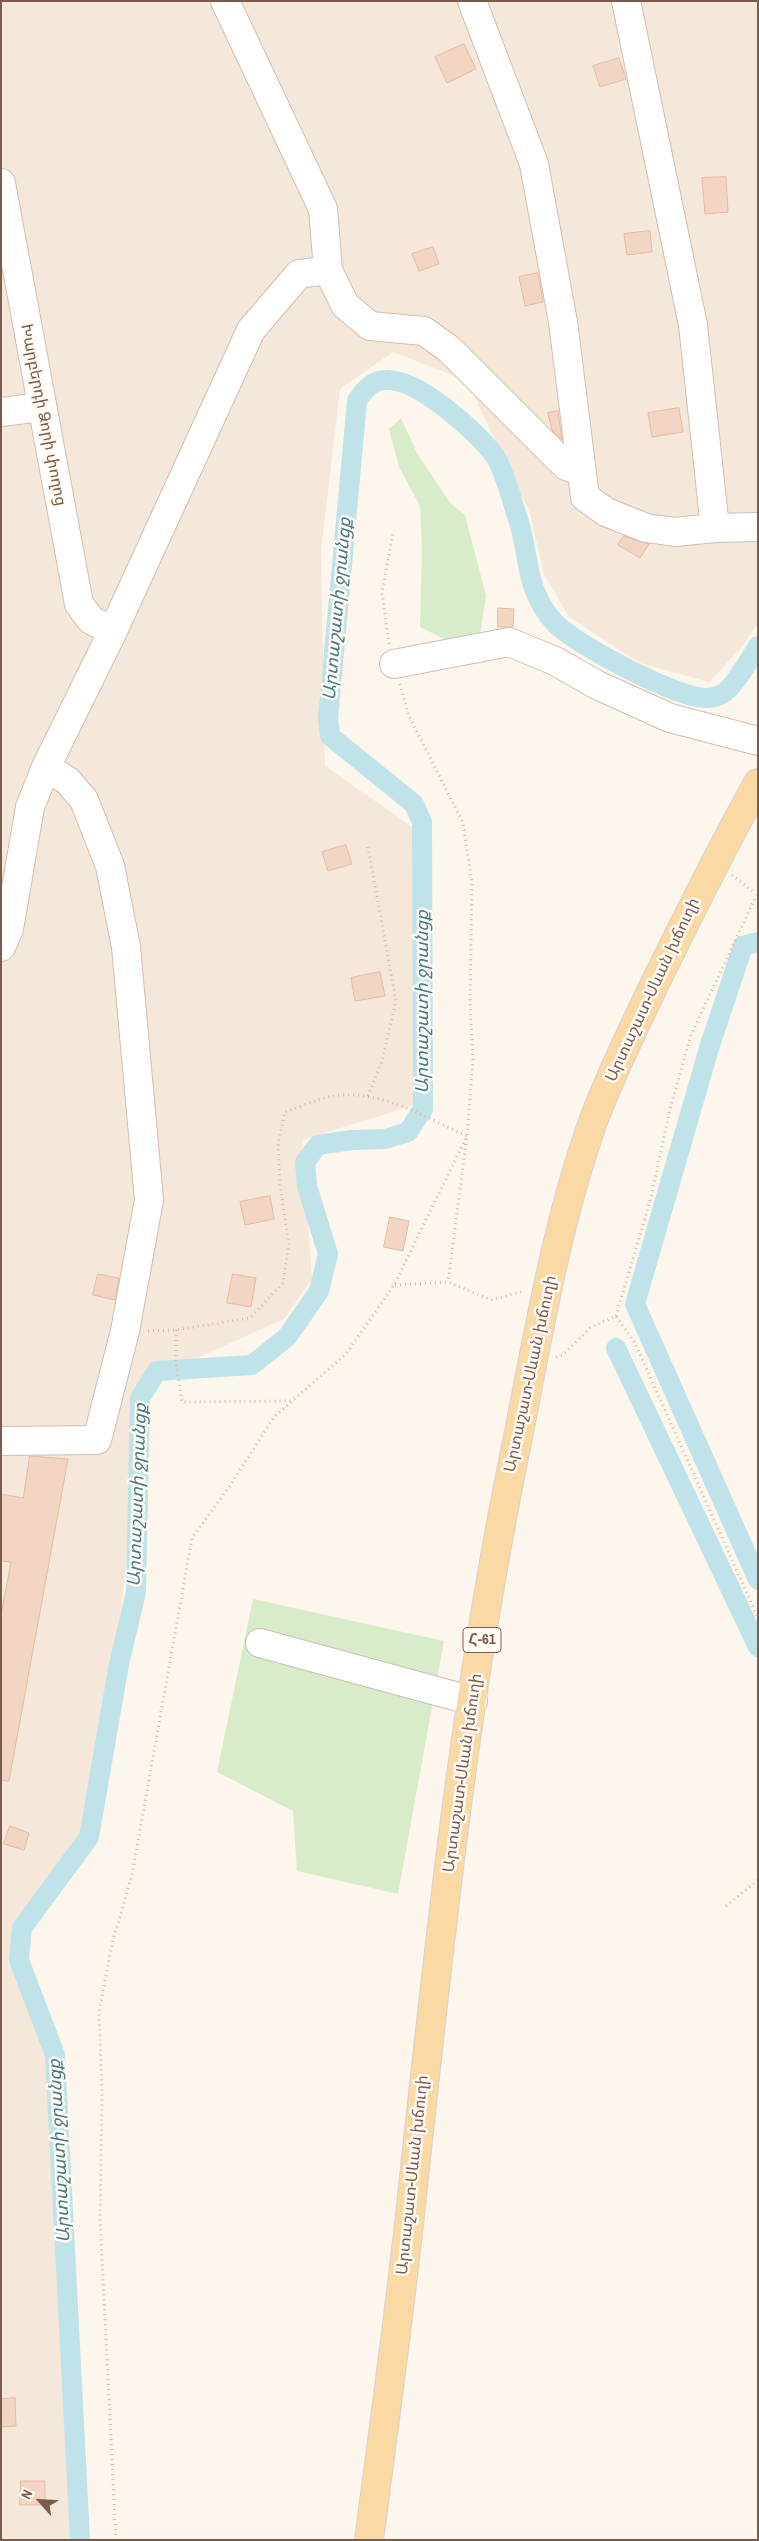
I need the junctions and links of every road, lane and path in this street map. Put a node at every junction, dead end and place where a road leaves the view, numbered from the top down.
1 (225, 1) edge
2 (472, 1) edge
3 (626, 1) edge
4 (1, 183) edge
5 (328, 270) junction
6 (41, 407) junction
7 (1, 412) edge
8 (582, 471) junction
9 (758, 527) edge
10 (715, 528) junction
11 (393, 533) dead end
12 (113, 631) junction
13 (394, 664) junction
14 (758, 742) edge
15 (46, 767) junction
16 (758, 783) edge
17 (368, 847) dead end
18 (758, 892) edge
19 (1, 947) edge
20 (368, 1096) junction
21 (467, 1136) junction
22 (448, 1282) junction
23 (394, 1285) junction
24 (549, 1285) junction
25 (616, 1316) junction
26 (176, 1330) junction
27 (125, 1331) junction
28 (532, 1367) junction
29 (294, 1401) junction
30 (1, 1441) edge
31 (758, 1618) edge
32 (260, 1643) dead end
33 (472, 1701) junction
34 (758, 1880) edge
35 (726, 1906) dead end
36 (116, 2540) edge
37 (370, 2540) edge

1 - 5 street
2 - 8 street
3 - 10 street
4 - 6 street, Խարբերդի Ձորի փողոց
5 - 8 street
5 - 12 street
6 - 7 street
6 - 12 street, Խարբերդի Ձորի փողոց
8 - 10 street
9 - 10 street
11 - 13 path
12 - 15 street
13 - 14 street
13 - 21 path
15 - 19 street
15 - 27 street
16 - 24 main road, Արտաշատ-Սևան խճուղի / Հ-61
17 - 20 path
18 - 25 path
20 - 21 path
20 - 26 path
21 - 22 path
21 - 23 path
22 - 23 path
22 - 24 path
23 - 29 path
24 - 28 main road, Արտաշատ-Սևան խճուղի / Հ-61
25 - 28 path
25 - 31 path
26 - 27 path
26 - 29 path
27 - 30 street
28 - 33 main road, Արտաշատ-Սևան խճուղի / Հ-61
29 - 36 path
32 - 33 street
33 - 37 main road, Արտաշատ-Սևան խճուղի / Հ-61
34 - 35 path

